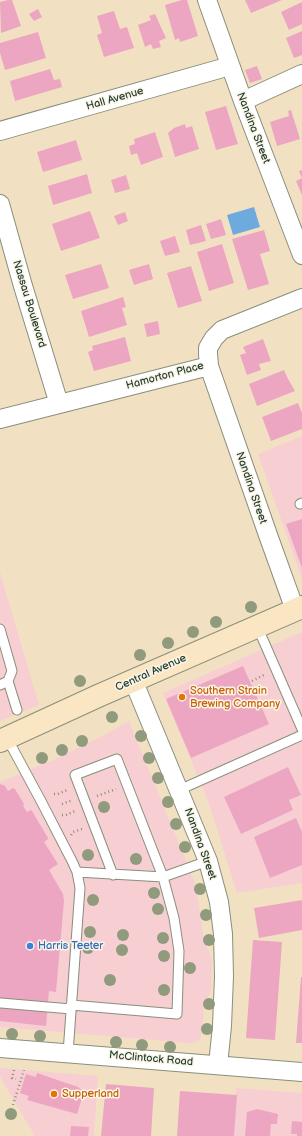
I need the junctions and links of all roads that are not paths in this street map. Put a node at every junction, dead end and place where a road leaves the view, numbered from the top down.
1 (206, 0) edge
2 (230, 66) junction
3 (302, 74) edge
4 (242, 101) junction
5 (0, 132) edge
6 (0, 204) edge
7 (302, 255) edge
8 (302, 298) edge
9 (209, 366) junction
10 (59, 404) junction
11 (0, 419) edge
12 (298, 608) edge
13 (257, 626) junction
14 (0, 629) edge
15 (133, 680) junction
16 (4, 683) edge
17 (17, 710) dead end
18 (302, 729) edge
19 (302, 735) edge
20 (3, 739) edge
21 (179, 790) junction
22 (208, 861) junction
23 (77, 872) junction
24 (113, 875) junction
25 (163, 877) junction
26 (1, 1003) edge
27 (71, 1007) junction
28 (0, 1048) edge
29 (68, 1052) junction
30 (218, 1065) junction
31 (302, 1072) edge

1 - 2 street, Nandina Street
2 - 4 street, Nandina Street
2 - 5 street, Hall Avenue
3 - 4 street
4 - 7 street, Nandina Street
6 - 10 street, Nassau Boulevard
8 - 9 street, Hamorton Place
9 - 10 street, Hamorton Place
9 - 12 street, Nandina Street
10 - 11 street, Hamorton Place
12 - 13 main road, Central Avenue
13 - 15 main road, Central Avenue
13 - 18 lane
14 - 16 lane
15 - 20 main road, Central Avenue
15 - 21 street, Nandina Street
16 - 17 lane
19 - 21 lane
20 - 23 lane
21 - 22 street, Nandina Street
22 - 25 lane
22 - 30 street, Nandina Street
23 - 24 lane
23 - 27 lane
24 - 25 lane
24 - 25 lane
25 - 27 lane
26 - 27 lane
27 - 29 lane
28 - 29 street, McClintock Road
29 - 30 street, McClintock Road
30 - 31 street, McClintock Road

